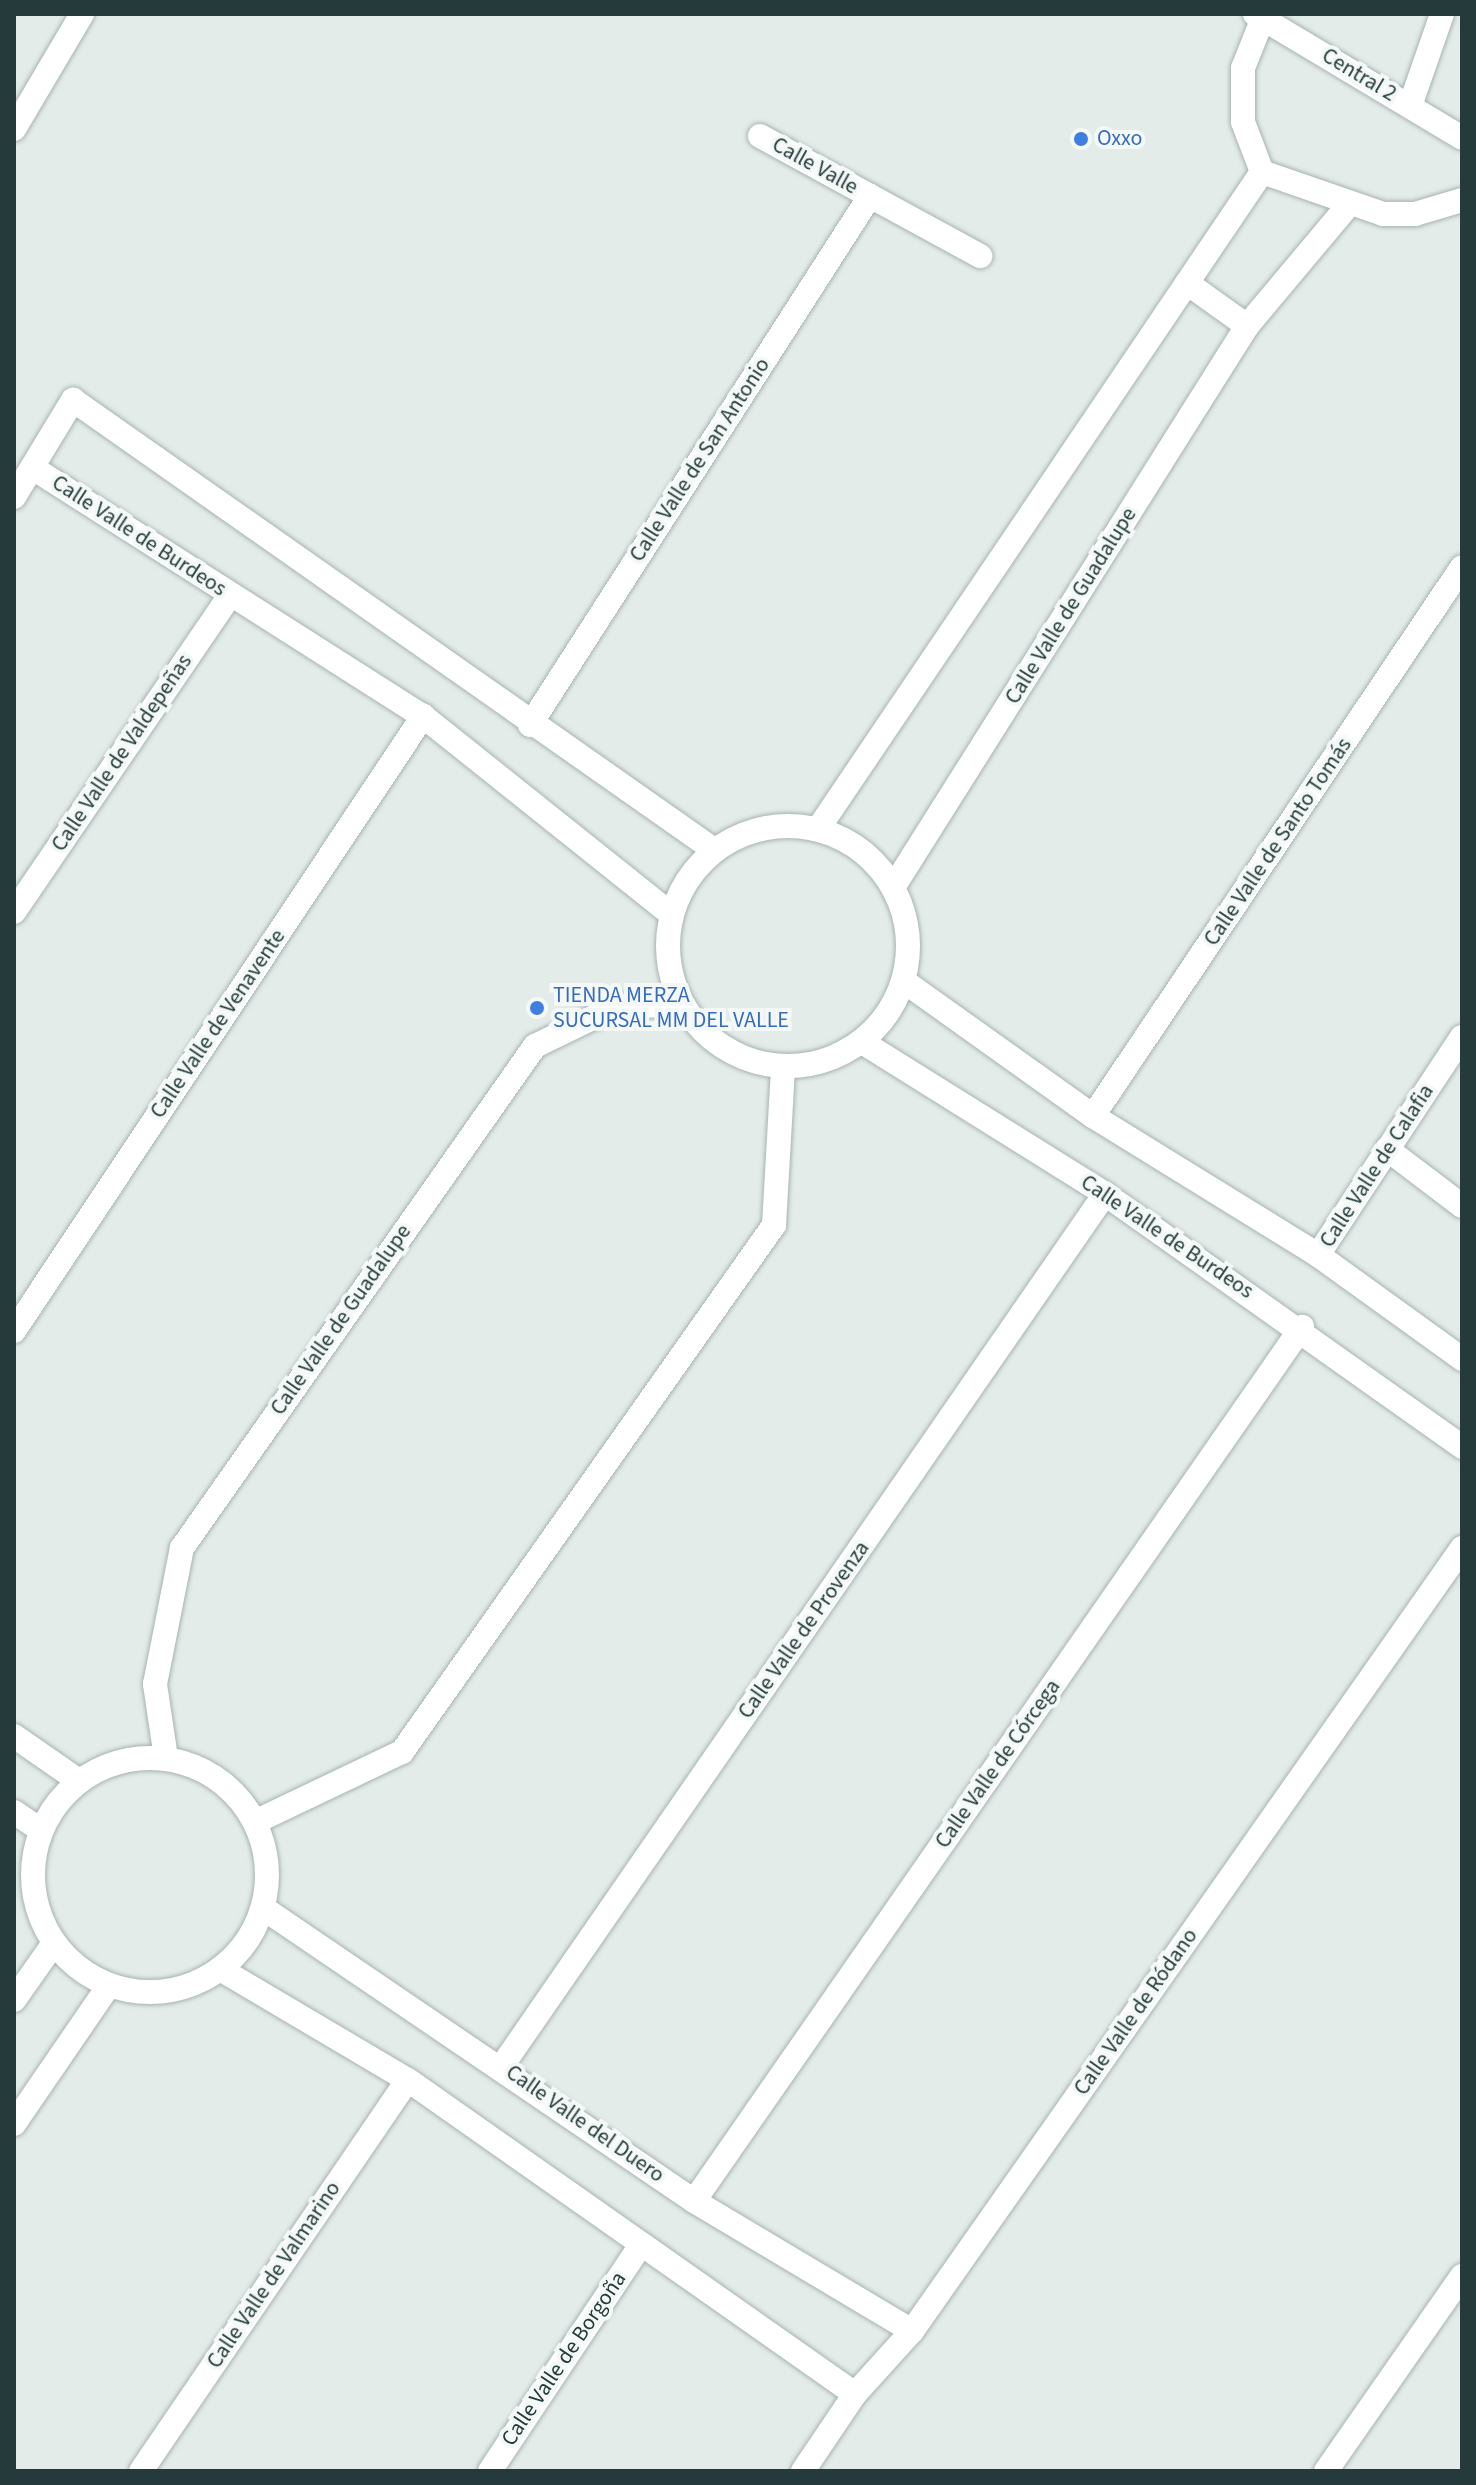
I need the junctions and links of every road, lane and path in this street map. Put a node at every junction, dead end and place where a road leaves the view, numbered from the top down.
1 (82, 14) edge
2 (1442, 14) edge
3 (1259, 16) edge
4 (14, 82) edge
5 (37, 91) junction
6 (1410, 106) junction
7 (14, 129) edge
8 (760, 136) dead end
9 (1462, 138) edge
10 (1262, 172) junction
11 (870, 196) junction
12 (1462, 200) edge
13 (1347, 207) junction
14 (980, 256) dead end
15 (1187, 283) junction
16 (1247, 326) junction
17 (33, 468) junction
18 (14, 497) edge
19 (1462, 567) edge
20 (230, 595) junction
21 (423, 716) junction
22 (530, 725) junction
23 (818, 829) junction
24 (714, 850) junction
25 (894, 886) junction
26 (14, 912) edge
27 (671, 914) junction
28 (905, 982) junction
29 (682, 1005) junction
30 (1462, 1037) edge
31 (862, 1042) junction
32 (783, 1067) junction
33 (1093, 1116) junction
34 (1387, 1149) junction
35 (1105, 1194) junction
36 (1462, 1206) edge
37 (1318, 1255) junction
38 (1302, 1327) junction
39 (14, 1331) edge
40 (1462, 1359) edge
41 (1462, 1447) edge
42 (1462, 1548) edge
43 (14, 1736) edge
44 (166, 1758) junction
45 (79, 1781) junction
46 (14, 1812) edge
47 (255, 1822) junction
48 (41, 1830) junction
49 (263, 1908) junction
50 (54, 1943) junction
51 (220, 1969) junction
52 (109, 1985) junction
53 (14, 2000) edge
54 (502, 2066) junction
55 (408, 2080) junction
56 (14, 2124) edge
57 (694, 2201) junction
58 (639, 2248) junction
59 (1462, 2276) edge
60 (912, 2331) junction
61 (855, 2394) junction
62 (141, 2471) edge
63 (490, 2471) edge
64 (803, 2471) edge
65 (1326, 2471) edge

1 - 5 street
2 - 6 street
3 - 6 street, Central 2
3 - 10 street
4 - 5 street
5 - 7 street
6 - 9 street, Central 2
8 - 11 street, Calle Valle
10 - 13 street
10 - 15 street
11 - 14 street, Calle Valle
11 - 22 street, Calle Valle de San Antonio
12 - 13 street
13 - 16 street, Calle Valle de Guadalupe
15 - 16 street
15 - 23 street
16 - 25 street, Calle Valle de Guadalupe
17 - 18 street
17 - 20 street, Calle Valle de Burdeos
17 - 22 street, Calle Valle de Burdeos
19 - 33 street, Calle Valle de Santo Tomás
20 - 21 street, Calle Valle de Burdeos
20 - 26 street, Calle Valle de Valdepeñas
21 - 27 street, Calle Valle de Burdeos
21 - 39 street, Calle Valle de Venavente
22 - 24 street, Calle Valle de Burdeos
23 - 24 street
23 - 25 street
24 - 27 street
25 - 28 street
27 - 29 street
28 - 31 street
28 - 33 street
29 - 32 street
29 - 44 street, Calle Valle de Guadalupe
30 - 34 street, Calle Valle de Calafia
31 - 32 street
31 - 35 street, Calle Valle de Burdeos
32 - 47 street
33 - 37 street
34 - 36 street
34 - 37 street, Calle Valle de Calafia
35 - 38 street, Calle Valle de Burdeos
35 - 54 street, Calle Valle de Provenza
37 - 40 street
38 - 41 street, Calle Valle de Burdeos
38 - 57 street, Calle Valle de Córcega
42 - 60 street, Calle Valle de Ródano
43 - 45 street
44 - 45 street
44 - 47 street
45 - 48 street
46 - 48 street
47 - 49 street
48 - 50 street
49 - 51 street
49 - 54 street, Calle Valle del Duero
50 - 52 street
50 - 53 street
51 - 52 street
51 - 55 street
52 - 56 street
54 - 57 street, Calle Valle del Duero
55 - 58 street
55 - 62 street, Calle Valle de Valmarino
57 - 60 street, Calle Valle del Duero
58 - 61 street
58 - 63 street, Calle Valle de Borgoña
59 - 65 street
60 - 61 street, Calle Valle de Ródano
61 - 64 street, Calle Valle de Ródano

